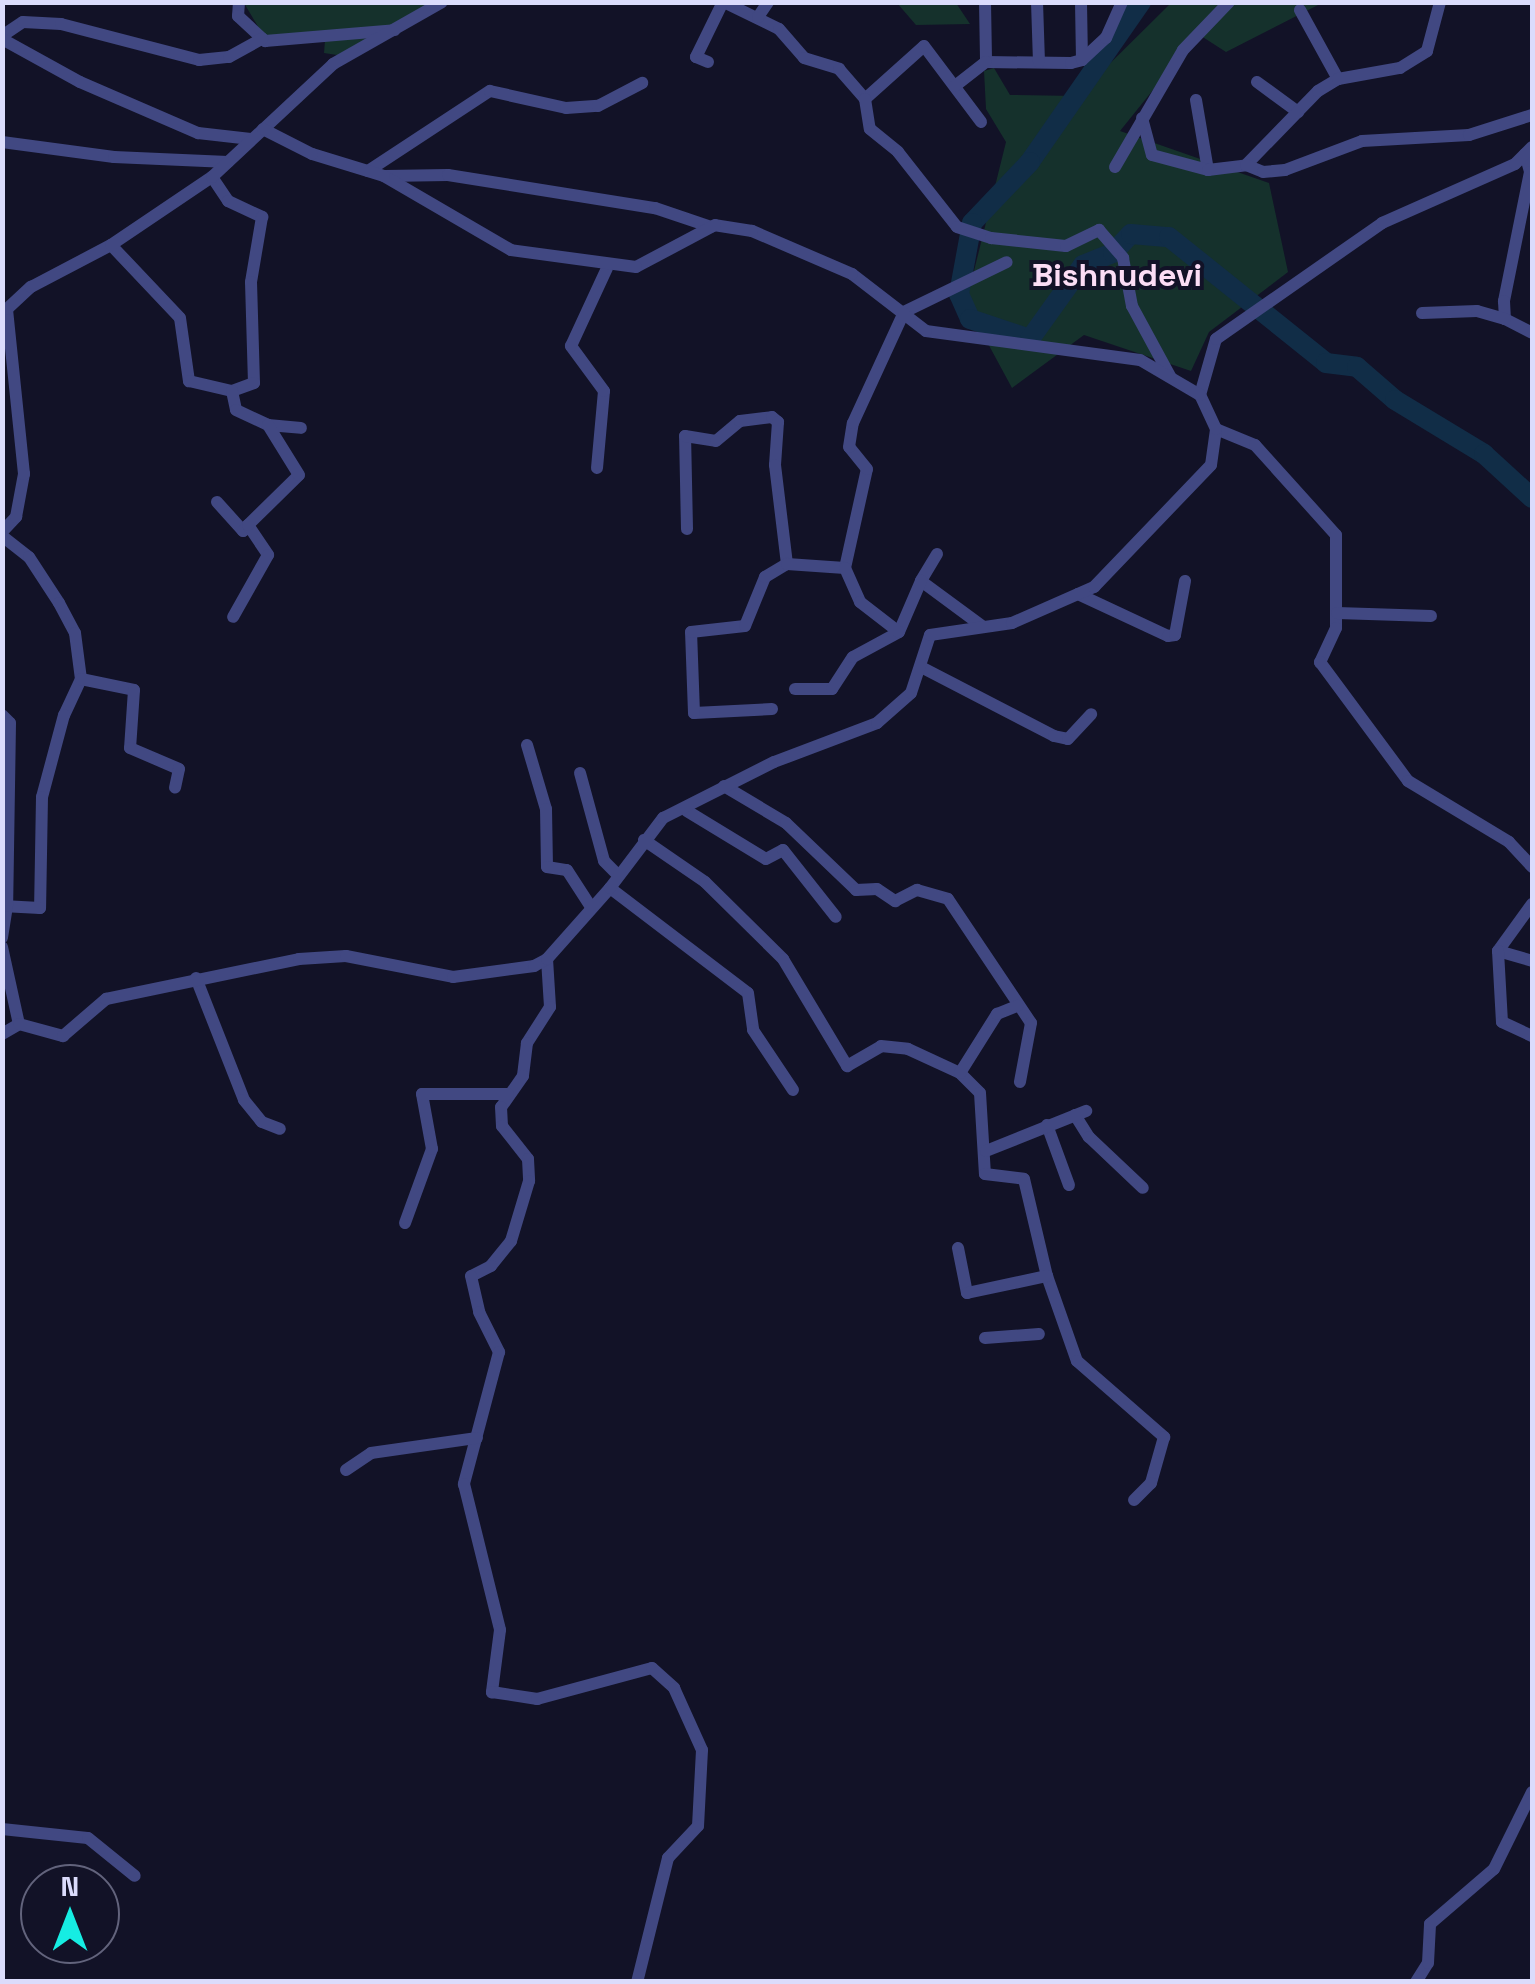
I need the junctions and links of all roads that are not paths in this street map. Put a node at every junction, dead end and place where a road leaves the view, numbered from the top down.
1 (238, 2) edge
2 (442, 2) edge
3 (724, 2) edge
4 (768, 2) edge
5 (985, 2) edge
6 (1038, 2) edge
7 (1082, 2) edge
8 (1122, 2) edge
9 (1229, 2) edge
10 (1440, 2) edge
11 (1300, 10) dead end
12 (758, 17) junction
13 (395, 30) junction
14 (2, 38) edge
15 (262, 39) junction
16 (1082, 60) junction
17 (708, 62) dead end
18 (986, 62) junction
19 (1039, 62) junction
20 (1338, 80) junction
21 (1257, 82) dead end
22 (642, 84) dead end
23 (955, 86) junction
24 (865, 99) junction
25 (1196, 100) dead end
26 (1298, 112) junction
27 (1532, 115) edge
28 (1142, 118) junction
29 (981, 122) dead end
30 (263, 129) junction
31 (251, 139) junction
32 (2, 142) edge
33 (1529, 151) edge
34 (228, 162) junction
35 (1246, 165) junction
36 (1115, 167) dead end
37 (1208, 170) junction
38 (368, 171) junction
39 (384, 176) junction
40 (212, 177) junction
41 (1527, 205) edge
42 (711, 227) junction
43 (111, 245) junction
44 (1006, 262) dead end
45 (607, 268) junction
46 (904, 312) junction
47 (1422, 314) dead end
48 (1505, 318) junction
49 (1532, 333) edge
50 (1170, 376) junction
51 (232, 391) junction
52 (1200, 395) junction
53 (268, 425) junction
54 (301, 428) dead end
55 (1216, 429) junction
56 (597, 468) dead end
57 (217, 502) dead end
58 (248, 525) junction
59 (687, 528) dead end
60 (2, 534) edge
61 (937, 554) dead end
62 (787, 564) junction
63 (844, 568) junction
64 (921, 581) junction
65 (1184, 581) dead end
66 (1078, 594) junction
67 (1338, 613) junction
68 (1430, 616) dead end
69 (234, 617) dead end
70 (982, 626) junction
71 (899, 632) junction
72 (921, 667) junction
73 (82, 679) junction
74 (795, 689) dead end
75 (772, 709) dead end
76 (1091, 714) dead end
77 (2, 715) edge
78 (528, 744) dead end
79 (580, 774) dead end
80 (724, 786) junction
81 (175, 788) dead end
82 (687, 811) junction
83 (644, 840) junction
84 (6, 860) edge
85 (1532, 867) edge
86 (618, 875) junction
87 (610, 888) junction
88 (1532, 904) edge
89 (7, 906) junction
90 (591, 907) junction
91 (836, 917) dead end
92 (2, 938) edge
93 (2, 947) edge
94 (1498, 950) junction
95 (547, 959) junction
96 (1532, 961) edge
97 (196, 978) junction
98 (1017, 1006) junction
99 (20, 1024) junction
100 (2, 1034) edge
101 (1532, 1036) edge
102 (960, 1073) junction
103 (1020, 1082) dead end
104 (792, 1090) dead end
105 (508, 1094) junction
106 (1046, 1125) junction
107 (280, 1129) dead end
108 (986, 1150) junction
109 (1070, 1185) dead end
110 (1143, 1188) dead end
111 (404, 1222) dead end
112 (958, 1248) dead end
113 (1047, 1276) junction
114 (1039, 1334) dead end
115 (985, 1338) dead end
116 (477, 1438) junction
117 (346, 1470) dead end
118 (1134, 1500) dead end
119 (1532, 1792) edge
120 (2, 1828) edge
121 (135, 1876) dead end
122 (637, 1982) edge
123 (1416, 1982) edge

1 - 15 street
2 - 13 street
3 - 12 street
3 - 17 street
4 - 12 street
5 - 18 street
6 - 19 street
7 - 16 street
8 - 16 street
9 - 28 street
10 - 20 street
11 - 20 street
12 - 24 street
13 - 15 street
13 - 30 street
14 - 15 street
14 - 31 street
16 - 19 street
18 - 19 street
18 - 23 street
20 - 26 street
21 - 26 street
22 - 38 street
23 - 24 street
23 - 29 street
24 - 50 street
25 - 37 street
26 - 35 street
27 - 35 street
28 - 36 street
28 - 37 street
30 - 31 street
30 - 38 street
31 - 34 street
32 - 34 street
33 - 41 street
33 - 52 street
34 - 40 street
35 - 37 street
38 - 39 street
39 - 42 street
39 - 45 street
40 - 43 street
40 - 51 street
41 - 48 street
42 - 45 street
42 - 46 street
43 - 51 street
43 - 60 street
44 - 46 street
45 - 56 street
46 - 50 street
46 - 63 street
47 - 48 street
48 - 49 street
50 - 52 street
51 - 53 street
52 - 55 street
53 - 54 street
53 - 58 street
55 - 66 street
55 - 67 street
57 - 58 street
58 - 69 street
59 - 62 street
60 - 73 street
61 - 64 street
62 - 63 street
62 - 75 street
63 - 71 street
64 - 70 street
64 - 71 street
65 - 66 street
66 - 70 street
67 - 68 street
67 - 85 street
70 - 72 street
71 - 74 street
72 - 76 street
72 - 80 street
73 - 81 street
73 - 89 street
77 - 84 street
78 - 90 street
79 - 86 street
80 - 82 street
80 - 98 street
82 - 83 street
82 - 91 street
83 - 86 street
83 - 102 street
84 - 89 street
86 - 87 street
87 - 90 street
87 - 104 street
88 - 94 street
89 - 92 street
90 - 95 street
93 - 99 street
94 - 96 street
94 - 101 street
95 - 97 street
95 - 105 street
97 - 99 street
97 - 107 street
98 - 102 street
98 - 103 street
99 - 100 street
102 - 108 street
105 - 111 street
105 - 116 street
106 - 108 street
106 - 109 street
106 - 110 street
108 - 113 street
112 - 113 street
113 - 118 street
114 - 115 street
116 - 117 street
116 - 122 street
119 - 123 street
120 - 121 street

